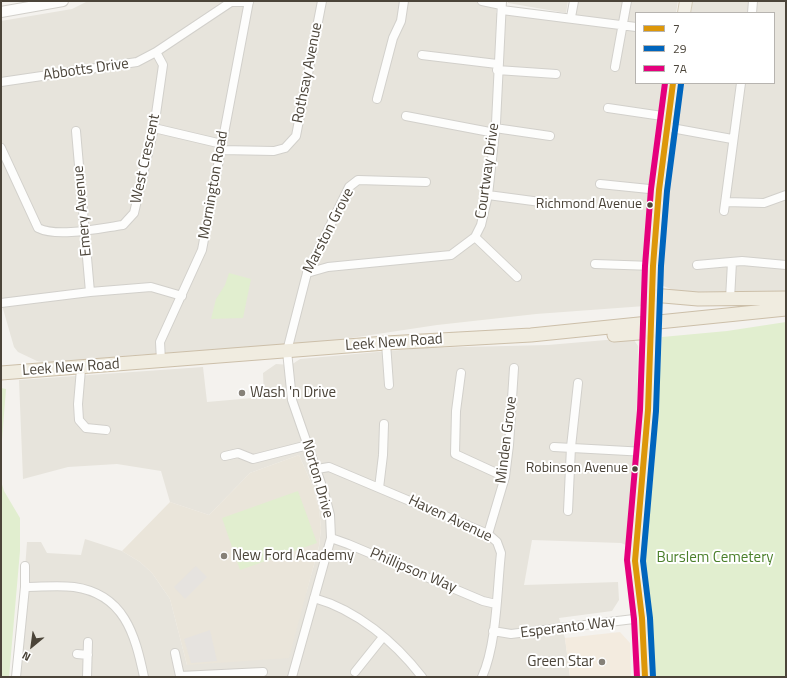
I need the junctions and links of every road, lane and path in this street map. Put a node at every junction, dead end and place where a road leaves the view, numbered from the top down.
1 (63, 1) edge
2 (322, 1) edge
3 (404, 1) edge
4 (482, 1) edge
5 (574, 1) edge
6 (627, 1) edge
7 (686, 1) edge
8 (753, 1) edge
9 (249, 2) edge
10 (502, 5) edge
11 (1, 12) edge
12 (684, 12) edge
13 (752, 12) edge
14 (571, 17) junction
15 (622, 24) junction
16 (635, 26) edge
17 (156, 52) junction
18 (422, 54) dead end
19 (497, 67) junction
20 (615, 67) dead end
21 (556, 74) dead end
22 (1, 82) edge
23 (673, 84) edge
24 (741, 84) edge
25 (377, 99) dead end
26 (608, 108) dead end
27 (406, 116) dead end
28 (667, 122) junction
29 (154, 128) junction
30 (76, 131) dead end
31 (495, 131) junction
32 (550, 136) dead end
33 (732, 139) junction
34 (221, 147) junction
35 (1, 148) edge
36 (426, 182) dead end
37 (600, 184) dead end
38 (659, 190) junction
39 (488, 195) junction
40 (786, 195) edge
41 (726, 202) junction
42 (548, 203) dead end
43 (724, 211) dead end
44 (85, 230) junction
45 (475, 237) junction
46 (732, 262) junction
47 (595, 264) dead end
48 (698, 265) dead end
49 (786, 265) edge
50 (653, 266) junction
51 (307, 273) junction
52 (517, 277) dead end
53 (90, 292) junction
54 (652, 295) junction
55 (182, 296) junction
56 (786, 298) edge
57 (730, 299) junction
58 (1, 302) edge
59 (786, 309) edge
60 (650, 331) junction
61 (538, 334) junction
62 (386, 343) junction
63 (287, 351) junction
64 (161, 361) junction
65 (81, 368) junction
66 (514, 368) dead end
67 (1, 370) edge
68 (461, 373) dead end
69 (578, 383) dead end
70 (389, 385) dead end
71 (384, 424) dead end
72 (106, 430) dead end
73 (308, 445) junction
74 (554, 447) dead end
75 (571, 447) junction
76 (646, 452) junction
77 (225, 456) dead end
78 (317, 469) junction
79 (505, 477) junction
80 (378, 488) junction
81 (568, 512) dead end
82 (488, 534) junction
83 (331, 538) junction
84 (25, 566) dead end
85 (24, 587) junction
86 (314, 598) junction
87 (496, 604) junction
88 (642, 618) junction
89 (493, 631) junction
90 (383, 638) junction
91 (88, 642) dead end
92 (175, 653) dead end
93 (77, 654) dead end
94 (88, 655) junction
95 (263, 672) dead end
96 (355, 672) dead end
97 (227, 676) edge
98 (16, 677) edge
99 (87, 677) edge
100 (144, 677) edge
101 (292, 677) edge
102 (422, 677) edge
103 (482, 677) edge
104 (645, 677) edge

1 - 11 street
2 - 34 street, Rothsay Avenue
3 - 25 street
4 - 10 street
5 - 14 street
6 - 15 street
7 - 12 main road
8 - 13 street
9 - 17 street, Abbotts Drive
9 - 34 street, Mornington Road
10 - 14 street
10 - 19 street, Courtway Drive
14 - 15 street
15 - 16 street
15 - 20 street
17 - 22 street, Abbotts Drive
17 - 29 street, West Crescent
18 - 19 street
19 - 21 street
19 - 31 street, Courtway Drive
23 - 28 main road
24 - 33 street
26 - 28 street
27 - 31 street
28 - 33 street
28 - 38 main road
29 - 34 street, Rothsay Avenue
29 - 44 street, West Crescent
30 - 44 street, Emery Avenue
31 - 32 street
31 - 39 street, Courtway Drive
33 - 41 street
34 - 55 street, Mornington Road
35 - 44 street, West Crescent
36 - 51 street, Marston Grove
37 - 38 street
38 - 50 main road
39 - 42 street
39 - 45 street, Courtway Drive
40 - 41 street
41 - 43 street
44 - 53 street, Emery Avenue
45 - 51 street, Courtway Drive
45 - 52 street
46 - 48 street
46 - 49 street
46 - 57 street
47 - 50 street
50 - 54 main road
51 - 63 street, Marston Grove
53 - 55 street
53 - 58 street
54 - 57 highway
54 - 60 main road, bridge
55 - 64 street, Mornington Road
56 - 57 highway
59 - 61 highway, Leek New Road
60 - 61 highway
60 - 76 main road
61 - 62 highway, Leek New Road
62 - 63 highway, Leek New Road
62 - 70 street
63 - 64 highway, Leek New Road
63 - 73 street, Norton Drive
64 - 65 highway, Leek New Road
65 - 67 highway, Leek New Road
65 - 72 street
66 - 79 street, Minden Grove
68 - 79 street
69 - 75 street
71 - 80 street
73 - 77 street
73 - 78 street, Norton Drive
74 - 75 street
75 - 76 street
75 - 81 street
76 - 88 main road
78 - 80 street, Haven Avenue
78 - 83 street, Norton Drive
79 - 82 street, Minden Grove
80 - 82 street, Haven Avenue
82 - 87 street, Haven Avenue
83 - 86 street, Norton Drive
83 - 87 street, Phillipson Way
84 - 85 street
85 - 98 street
85 - 100 street
86 - 90 street
86 - 101 street, Norton Drive
87 - 89 street, Haven Avenue
88 - 89 street, Esperanto Way
88 - 104 main road
89 - 103 street, Haven Avenue
90 - 96 street
90 - 102 street
91 - 94 street
92 - 97 street
93 - 94 street
94 - 99 street
95 - 97 street

